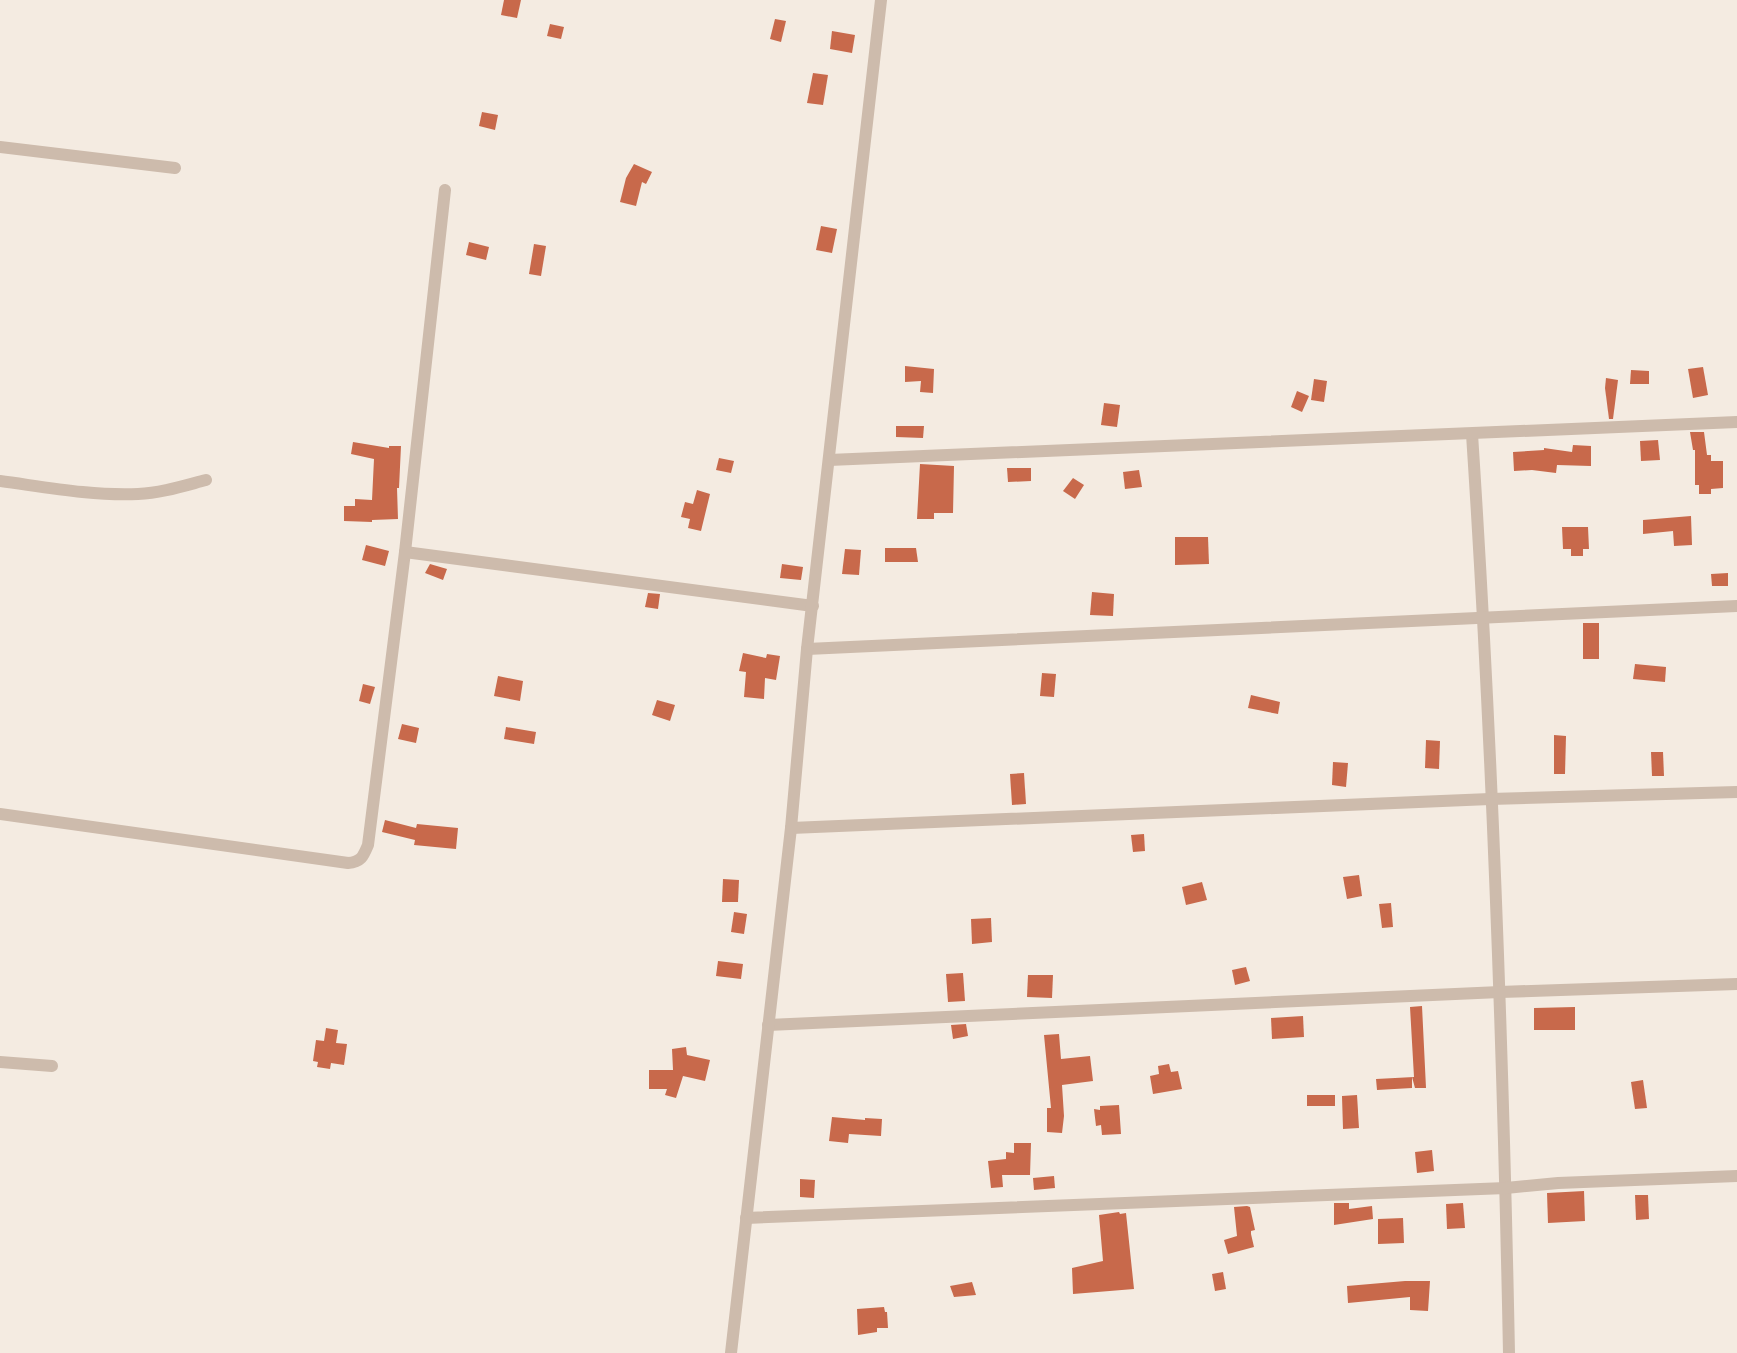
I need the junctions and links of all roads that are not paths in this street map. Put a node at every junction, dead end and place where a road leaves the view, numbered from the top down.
1 (881, 0) edge
2 (0, 147) edge
3 (175, 168) dead end
4 (445, 190) dead end
5 (1737, 422) edge
6 (1472, 434) junction
7 (829, 460) junction
8 (206, 480) dead end
9 (0, 481) edge
10 (405, 552) junction
11 (813, 606) junction
12 (1737, 606) edge
13 (1484, 618) junction
14 (807, 649) junction
15 (1737, 792) edge
16 (1490, 799) junction
17 (0, 814) edge
18 (791, 828) junction
19 (1737, 984) edge
20 (1500, 992) junction
21 (768, 1025) junction
22 (0, 1062) edge
23 (52, 1066) dead end
24 (1737, 1176) edge
25 (1506, 1188) junction
26 (746, 1218) junction
27 (731, 1353) edge
28 (1509, 1353) edge

1 - 7 street
2 - 3 street
4 - 10 street
5 - 6 street
6 - 7 street
6 - 13 street
7 - 11 street
8 - 9 street
10 - 11 street
10 - 17 street
11 - 14 street
12 - 13 street
13 - 14 street
13 - 16 street
14 - 18 street
15 - 16 street
16 - 18 street
16 - 20 street
18 - 21 street
19 - 20 street
20 - 21 street
20 - 25 street
21 - 26 street
22 - 23 street
24 - 25 street
25 - 26 street
25 - 28 street
26 - 27 street

